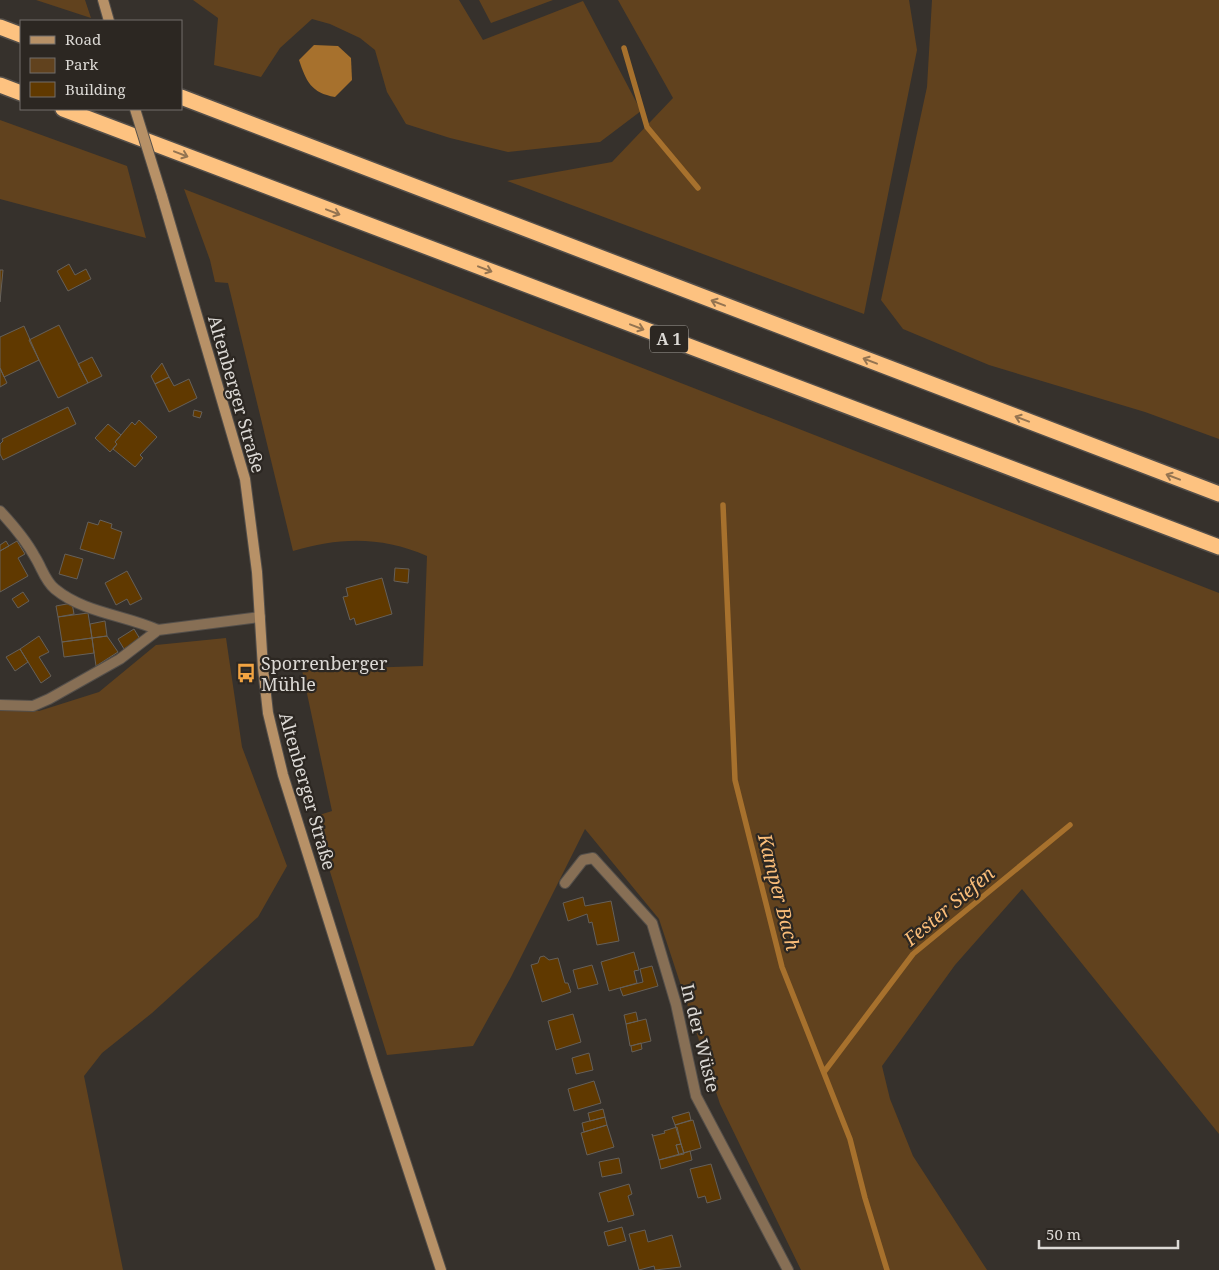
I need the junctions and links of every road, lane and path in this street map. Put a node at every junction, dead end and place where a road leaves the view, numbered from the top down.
1 (103, 0) edge
2 (109, 20) edge
3 (0, 27) edge
4 (20, 35) edge
5 (0, 85) edge
6 (20, 93) edge
7 (182, 97) edge
8 (66, 110) edge
9 (135, 110) edge
10 (1219, 494) edge
11 (0, 511) edge
12 (1219, 548) edge
13 (260, 617) junction
14 (158, 630) junction
15 (0, 705) edge
16 (565, 883) dead end
17 (441, 1270) edge
18 (788, 1270) edge

1 - 2 main road
3 - 4 highway
5 - 6 highway
10 -> 7 highway
8 -> 12 highway, A 1
9 - 13 main road, Altenberger Straße, bridge
11 - 14 street
13 - 14 street
13 - 17 main road, Altenberger Straße
14 - 15 street
16 - 18 street, In der Wüste

